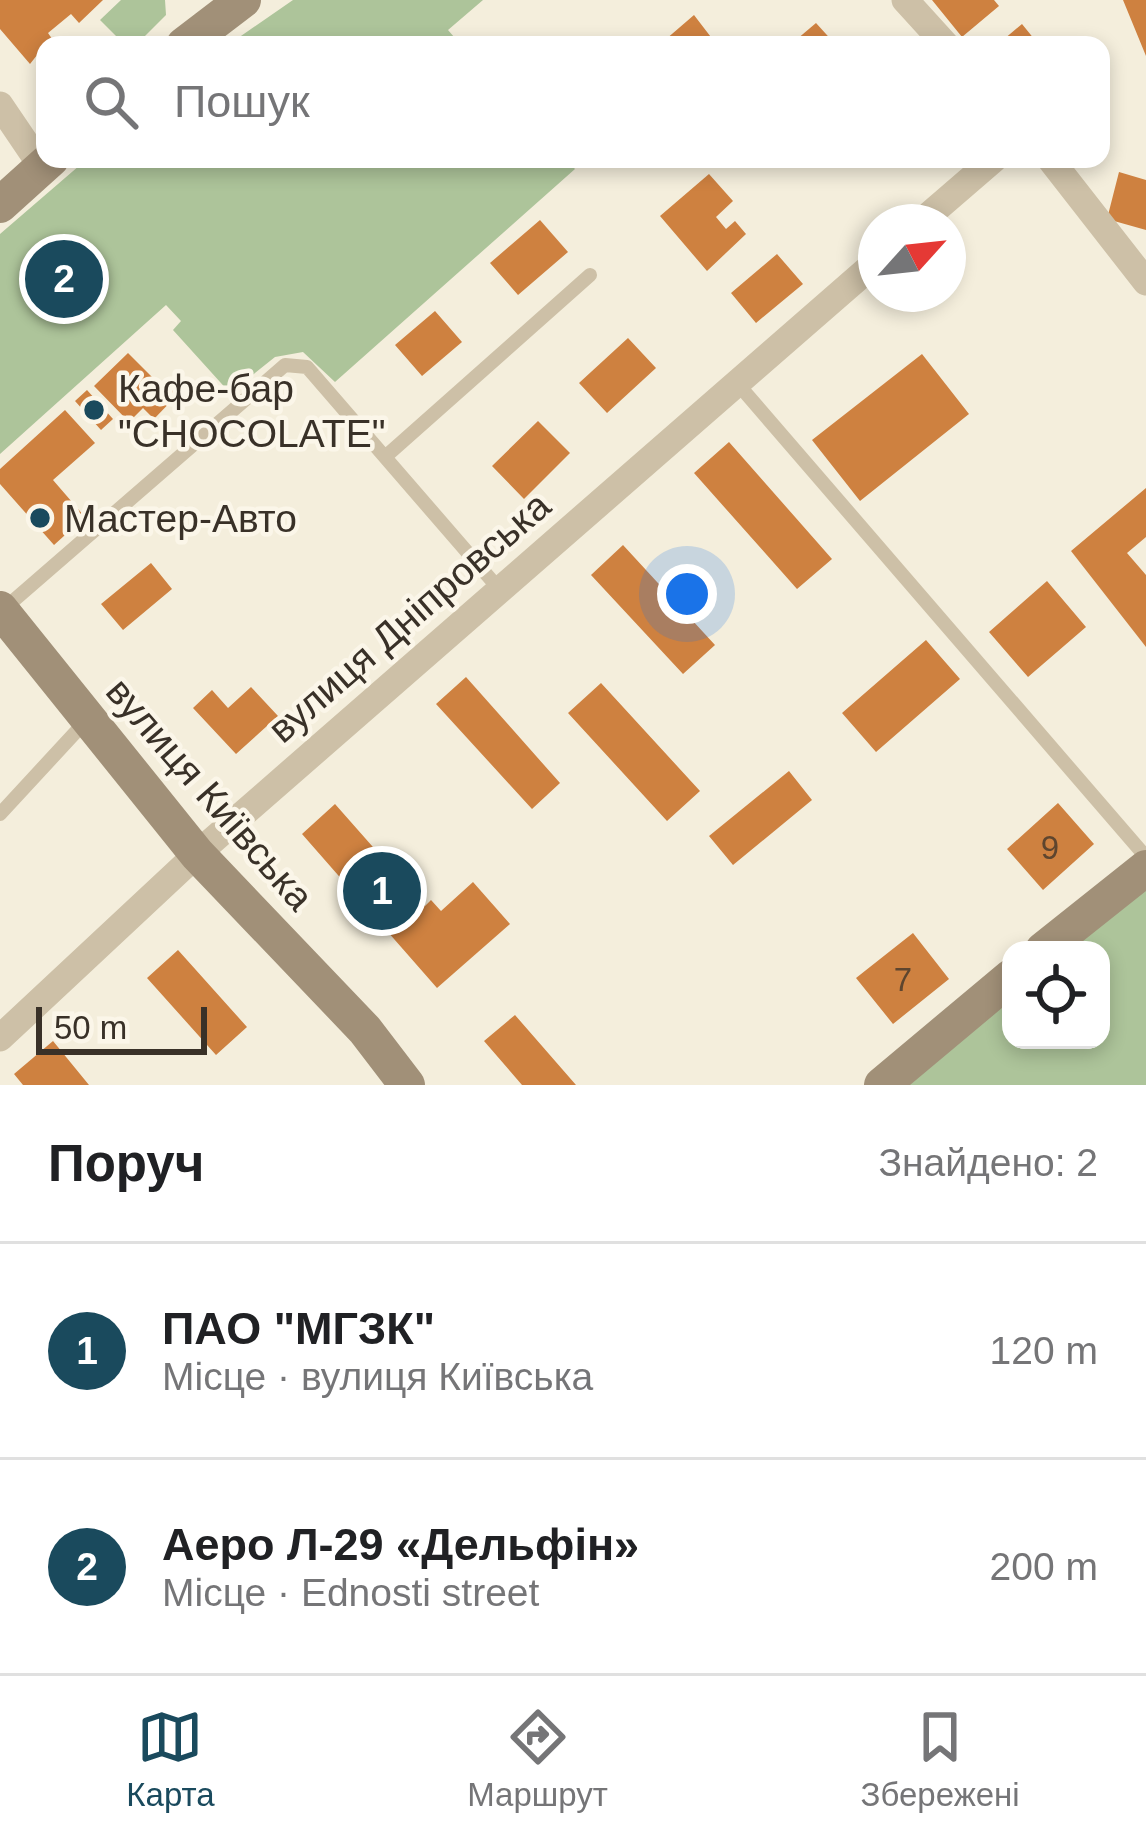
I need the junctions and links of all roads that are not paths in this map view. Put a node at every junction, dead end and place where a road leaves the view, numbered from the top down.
1 (243, 0) edge
2 (905, 0) edge
3 (196, 36) edge
4 (938, 36) edge
5 (0, 105) edge
6 (36, 149) edge
7 (41, 168) edge
8 (984, 168) edge
9 (1057, 168) edge
10 (943, 204) edge
11 (0, 205) edge
12 (590, 275) dead end
13 (858, 278) edge
14 (1146, 282) edge
15 (737, 383) junction
16 (385, 457) junction
17 (500, 590) junction
18 (1, 610) edge
19 (88, 718) junction
20 (0, 814) edge
21 (197, 854) junction
22 (1146, 857) edge
23 (1146, 868) edge
24 (1054, 941) edge
25 (1002, 985) edge
26 (0, 1038) edge
27 (407, 1085) edge
28 (882, 1085) edge

1 - 3 main road
2 - 4 street
5 - 6 street
7 - 11 main road
8 - 10 street
9 - 14 street
12 - 16 lane
13 - 15 street, вулиця Дніпровська
15 - 17 street, вулиця Дніпровська
15 - 22 lane
16 - 17 lane
16 - 18 lane
17 - 21 street, вулиця Дніпровська
18 - 19 main road, вулиця Київська
19 - 20 lane
19 - 21 main road, вулиця Київська
21 - 26 street, вулиця Дніпровська
21 - 27 main road, вулиця Київська
23 - 24 main road
25 - 28 main road

